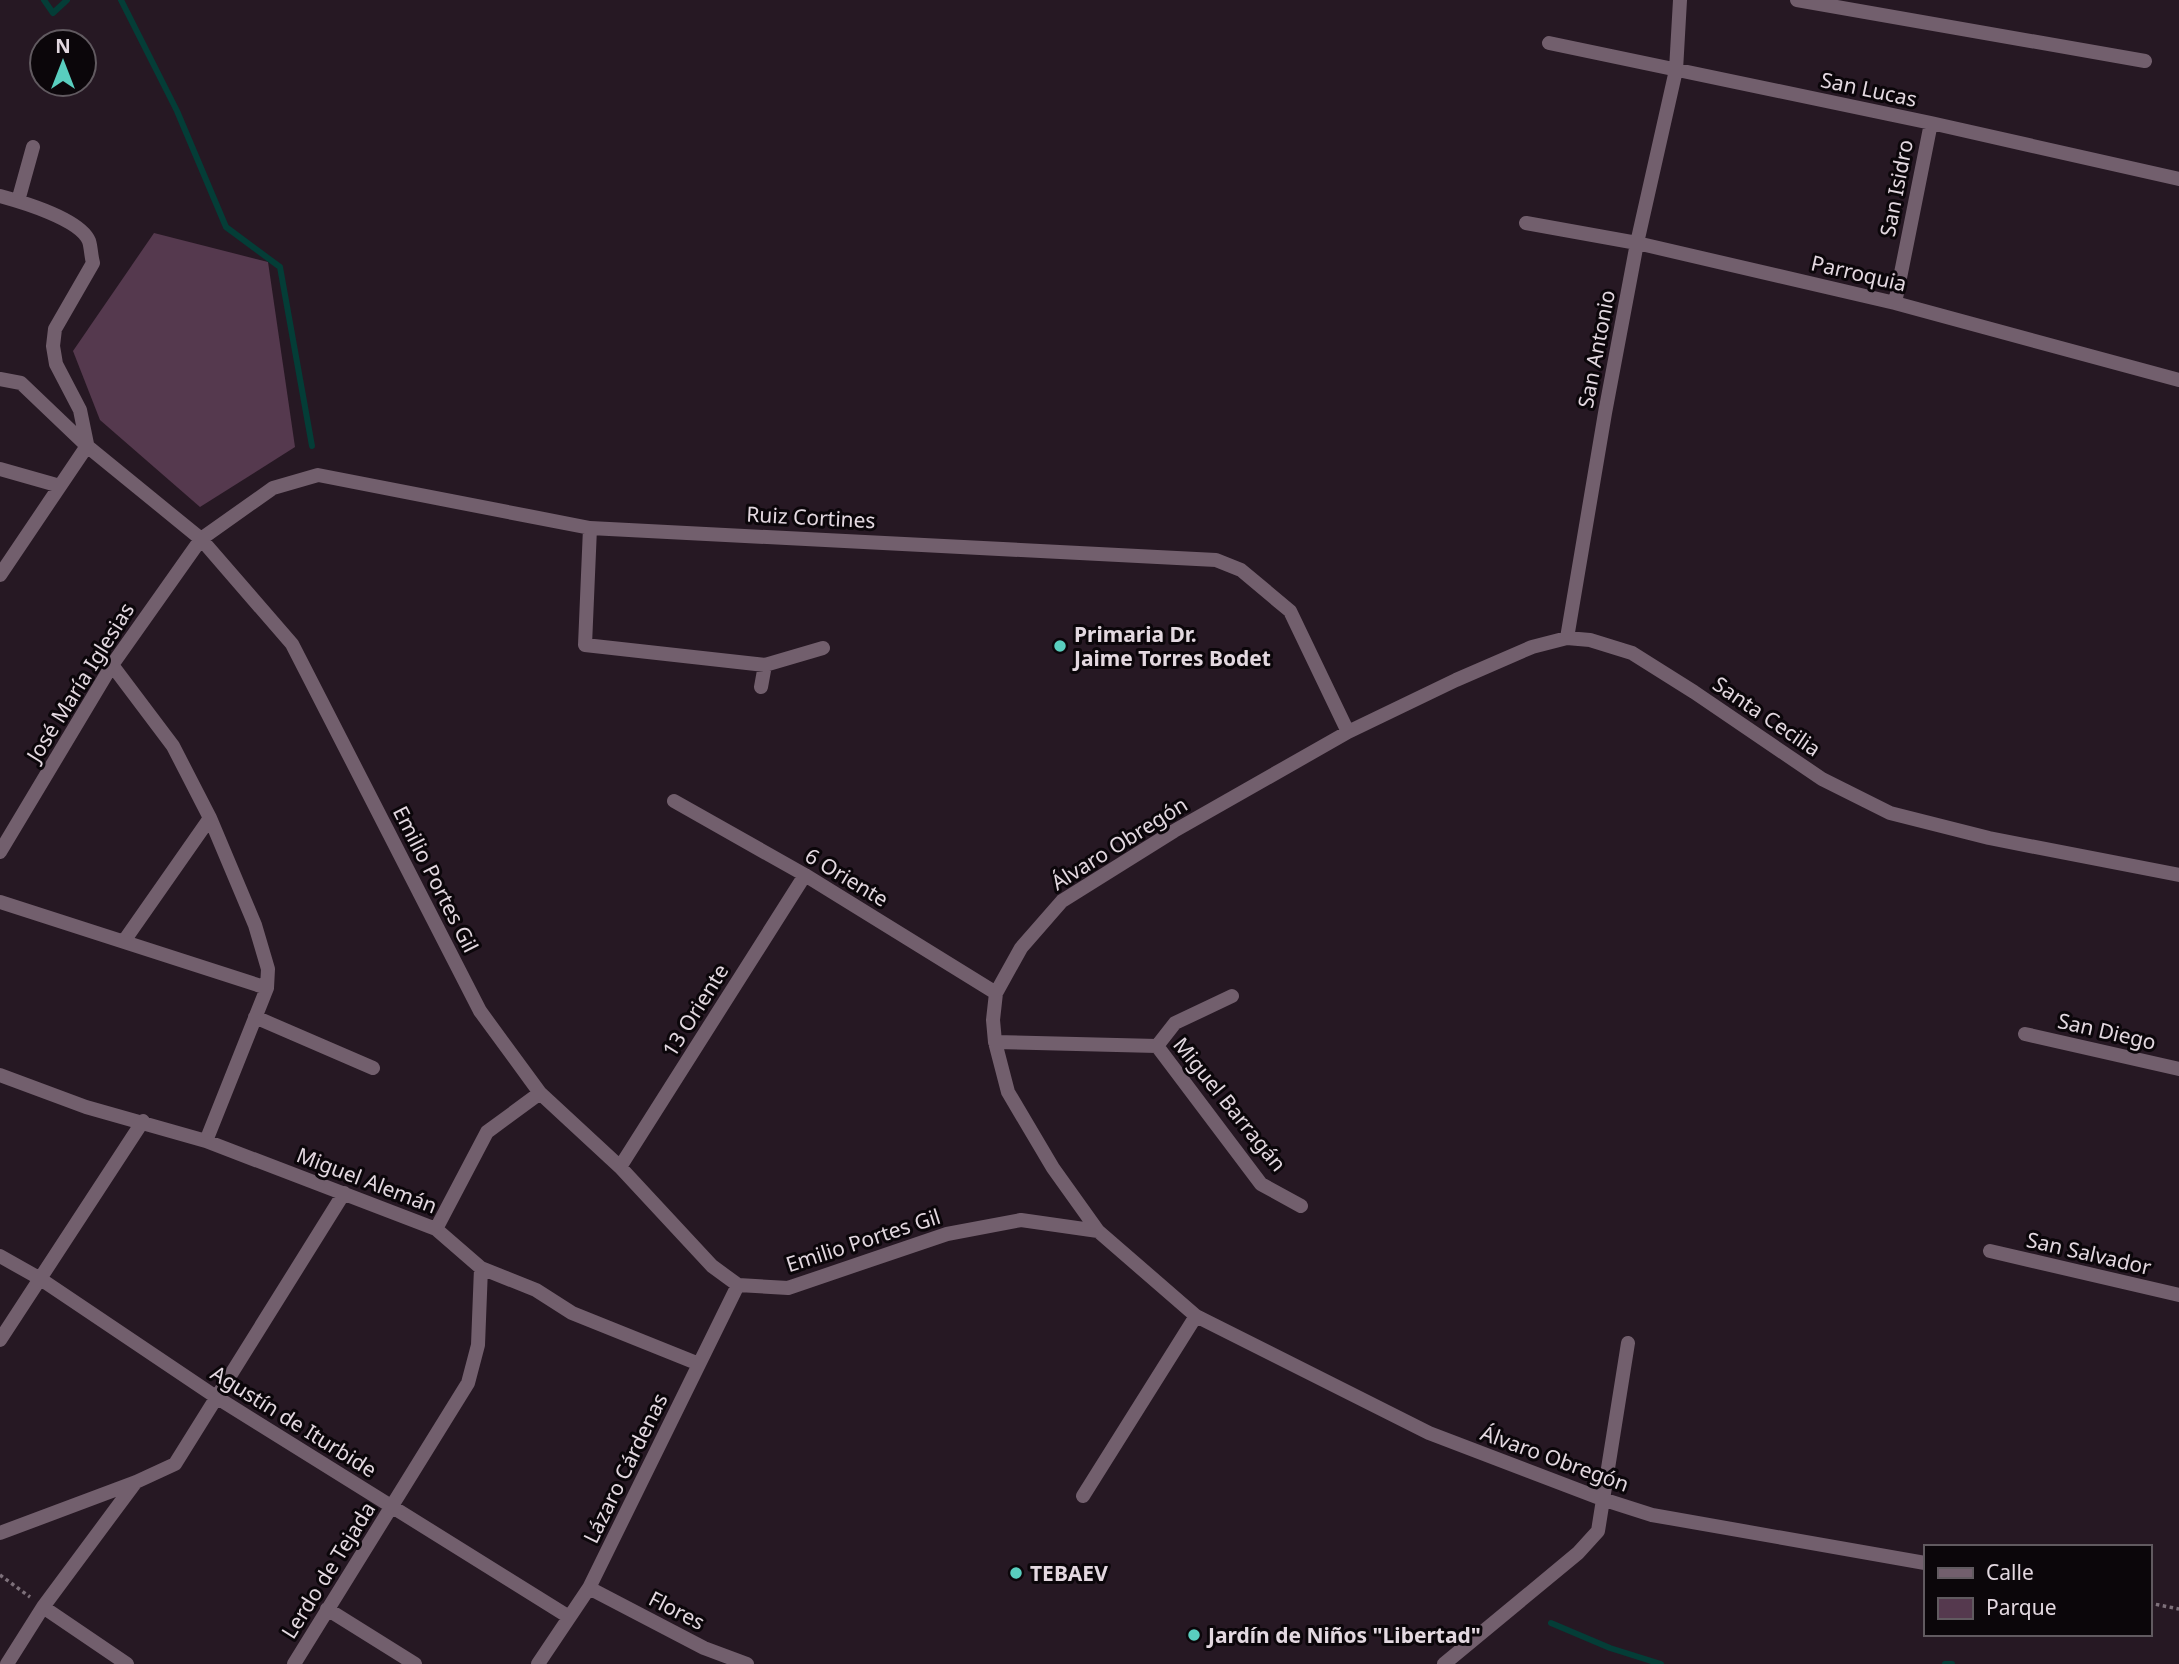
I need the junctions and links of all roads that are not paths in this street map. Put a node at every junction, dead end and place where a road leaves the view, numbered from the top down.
1 (1680, 0) edge
2 (1797, 0) edge
3 (1549, 43) dead end
4 (2145, 61) dead end
5 (1676, 70) junction
6 (1931, 123) junction
7 (33, 147) dead end
8 (2179, 179) edge
9 (0, 196) edge
10 (18, 201) junction
11 (1526, 223) dead end
12 (1637, 243) junction
13 (1895, 303) junction
14 (0, 379) edge
15 (2179, 380) edge
16 (87, 446) junction
17 (0, 469) edge
18 (60, 486) junction
19 (590, 528) junction
20 (201, 539) junction
21 (0, 575) edge
22 (1567, 638) junction
23 (822, 648) dead end
24 (111, 664) junction
25 (765, 664) junction
26 (761, 687) dead end
27 (1348, 732) junction
28 (674, 801) dead end
29 (210, 818) junction
30 (0, 852) edge
31 (805, 875) junction
32 (2179, 875) edge
33 (0, 902) edge
34 (124, 941) junction
35 (267, 988) junction
36 (996, 993) junction
37 (1232, 996) dead end
38 (256, 1017) junction
39 (2025, 1034) dead end
40 (995, 1042) junction
41 (1157, 1046) junction
42 (373, 1068) dead end
43 (2179, 1069) edge
44 (0, 1075) edge
45 (540, 1093) junction
46 (143, 1121) junction
47 (206, 1140) junction
48 (620, 1167) junction
49 (344, 1193) junction
50 (1301, 1206) dead end
51 (436, 1229) junction
52 (1098, 1231) junction
53 (1990, 1251) dead end
54 (0, 1256) edge
55 (481, 1268) junction
56 (39, 1278) junction
57 (738, 1285) junction
58 (2179, 1295) edge
59 (1196, 1316) junction
60 (0, 1340) edge
61 (1628, 1343) dead end
62 (699, 1364) junction
63 (216, 1397) junction
64 (136, 1482) junction
65 (1083, 1496) dead end
66 (1602, 1499) junction
67 (393, 1507) junction
68 (0, 1533) edge
69 (1924, 1563) edge
70 (589, 1588) junction
71 (43, 1607) junction
72 (327, 1609) junction
73 (569, 1617) junction
74 (7, 1664) edge
75 (127, 1664) edge
76 (294, 1664) edge
77 (415, 1664) edge
78 (538, 1664) edge
79 (747, 1664) edge
80 (1444, 1664) edge

1 - 5 street, San Antonio
2 - 4 street
3 - 5 street, San Lucas
5 - 6 street, San Lucas
5 - 12 street, San Antonio
6 - 8 street, San Lucas
6 - 13 street, San Isidro
7 - 10 street
9 - 10 street
10 - 16 street
11 - 12 street, Parroquia
12 - 13 street, Parroquia
12 - 22 street, San Antonio
13 - 15 street, Parroquia
14 - 16 street, Emilio Portes Gil
16 - 18 street
16 - 20 street, Emilio Portes Gil
17 - 18 street
18 - 21 street
19 - 20 street, Ruiz Cortines
19 - 25 street
19 - 27 street, Ruiz Cortines
20 - 24 street, José María Iglesias
20 - 45 street, Emilio Portes Gil
22 - 27 street, Santa Cecilia
22 - 32 street, Santa Cecilia
23 - 25 street
24 - 29 street
24 - 30 street, José María Iglesias
25 - 26 street
27 - 36 street, Álvaro Obregón
28 - 31 street, 6 Oriente
29 - 34 street
29 - 35 street
31 - 36 street, 6 Oriente
31 - 48 street, 13 Oriente
33 - 34 street
34 - 35 street
35 - 38 street
36 - 40 street, Álvaro Obregón
37 - 41 street
38 - 42 street
38 - 47 street
39 - 43 street, San Diego
40 - 41 street, Miguel Barragán
40 - 52 street, Álvaro Obregón
41 - 50 street, Miguel Barragán
44 - 46 street, Miguel Alemán
45 - 48 street, Emilio Portes Gil
45 - 51 street
46 - 47 street, Miguel Alemán
46 - 56 street
47 - 49 street, Miguel Alemán
48 - 57 street, Emilio Portes Gil
49 - 51 street, Miguel Alemán
49 - 63 street
51 - 55 street, Miguel Alemán
52 - 57 street, Emilio Portes Gil
52 - 59 street, Álvaro Obregón
53 - 58 street, San Salvador
54 - 56 street, Agustín de Iturbide
55 - 62 street, Miguel Alemán
55 - 67 street, Lerdo de Tejada
56 - 60 street
56 - 63 street, Agustín de Iturbide
57 - 62 street, Lázaro Cárdenas
59 - 65 street
59 - 66 street, Álvaro Obregón
61 - 66 street
62 - 70 street, Lázaro Cárdenas
63 - 64 street
63 - 67 street, Agustín de Iturbide
64 - 68 street
64 - 71 street
66 - 69 street, Álvaro Obregón
66 - 80 street
67 - 72 street, Lerdo de Tejada
67 - 73 street, Agustín de Iturbide
70 - 73 street, Lázaro Cárdenas
70 - 79 street, Flores
71 - 74 street
71 - 75 street
72 - 76 street, Lerdo de Tejada
72 - 77 street
73 - 78 street, Lázaro Cárdenas

